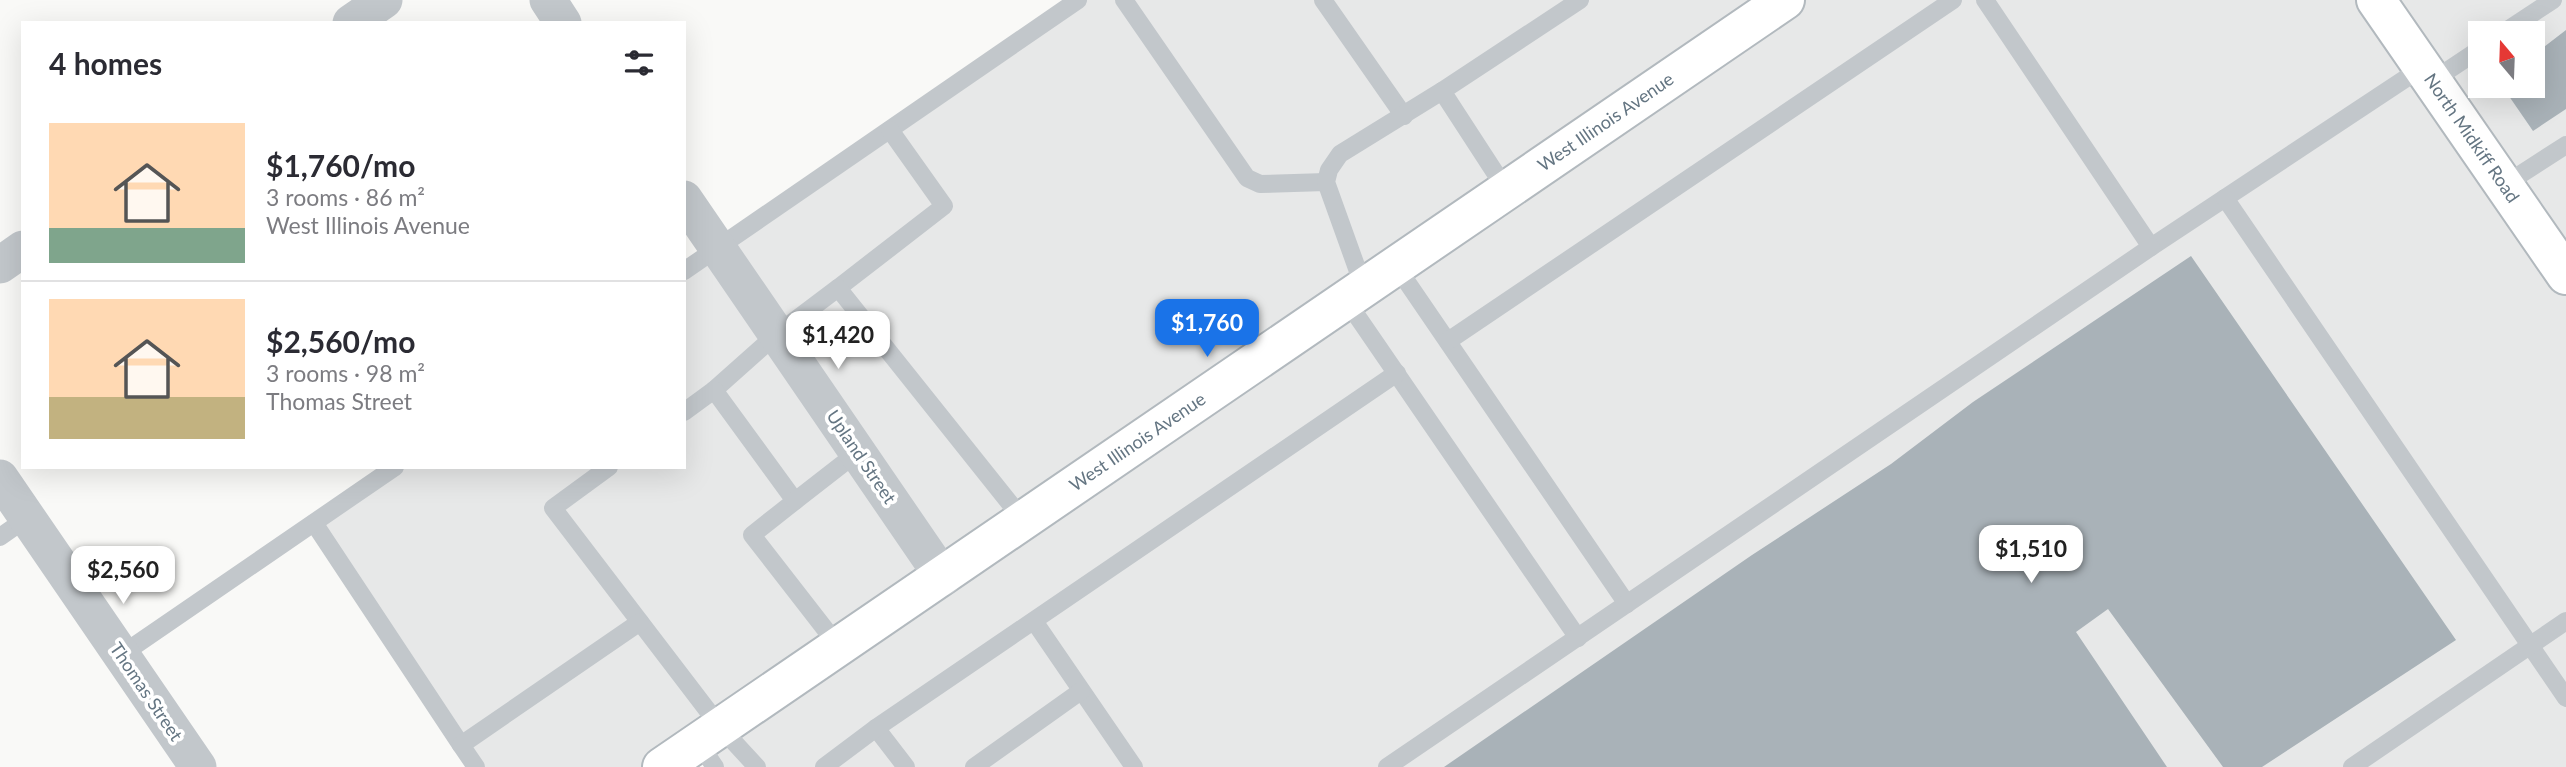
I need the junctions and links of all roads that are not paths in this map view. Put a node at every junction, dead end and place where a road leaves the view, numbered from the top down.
1 (384, 0) edge
2 (548, 0) edge
3 (1078, 0) edge
4 (1124, 0) edge
5 (1324, 0) edge
6 (1580, 0) edge
7 (1785, 0) edge
8 (1953, 0) edge
9 (1985, 0) edge
10 (2376, 0) edge
11 (2553, 0) edge
12 (354, 21) edge
13 (563, 21) edge
14 (2521, 21) edge
15 (2468, 55) edge
16 (2427, 74) junction
17 (1442, 91) junction
18 (1404, 116) junction
19 (890, 130) junction
20 (2566, 145) edge
21 (1325, 182) junction
22 (2504, 185) junction
23 (1507, 191) junction
24 (2225, 198) junction
25 (686, 202) edge
26 (2151, 247) junction
27 (718, 248) junction
28 (21, 250) edge
29 (0, 265) edge
30 (1396, 266) junction
31 (686, 270) edge
32 (2566, 275) edge
33 (838, 288) junction
34 (1355, 294) junction
35 (777, 334) junction
36 (1448, 341) junction
37 (1397, 373) junction
38 (714, 390) junction
39 (686, 411) edge
40 (858, 452) junction
41 (392, 469) edge
42 (606, 469) edge
43 (0, 478) edge
44 (795, 502) junction
45 (1024, 521) junction
46 (314, 523) junction
47 (14, 528) edge
48 (943, 576) junction
49 (1626, 604) junction
50 (1034, 621) junction
51 (2566, 621) edge
52 (640, 622) junction
53 (1578, 638) junction
54 (2530, 646) junction
55 (839, 647) junction
56 (121, 655) junction
57 (1081, 691) junction
58 (2566, 698) edge
59 (876, 728) junction
60 (461, 745) junction
61 (711, 746) edge
62 (198, 767) edge
63 (476, 767) edge
64 (662, 767) edge
65 (757, 767) edge
66 (824, 767) edge
67 (906, 767) edge
68 (974, 767) edge
69 (1134, 767) edge
70 (1387, 767) edge
71 (2352, 767) edge

1 - 12 street
2 - 13 street
3 - 19 lane
4 - 21 lane
5 - 18 lane
6 - 17 lane
7 - 23 main road, West Illinois Avenue
8 - 36 lane
9 - 26 lane
10 - 16 main road, North Midkiff Road
11 - 14 lane
15 - 16 lane
16 - 22 main road, North Midkiff Road
16 - 24 lane
17 - 18 lane
17 - 23 lane
18 - 21 lane
19 - 27 lane
19 - 33 lane
20 - 22 lane
21 - 34 lane
22 - 32 main road, North Midkiff Road
23 - 30 main road, West Illinois Avenue
24 - 26 lane
24 - 54 lane
25 - 27 street, Upland Street
26 - 49 lane
27 - 31 lane
27 - 35 street, Upland Street
28 - 29 street
30 - 34 main road, West Illinois Avenue
30 - 36 lane
33 - 35 lane
33 - 45 lane
34 - 37 lane
34 - 45 main road, West Illinois Avenue
35 - 38 lane
35 - 40 street, Upland Street
36 - 49 lane
37 - 50 lane
37 - 53 lane
38 - 39 lane
38 - 44 lane
40 - 44 lane
40 - 48 street, Upland Street
41 - 46 lane
42 - 52 lane
43 - 47 street, Thomas Street
44 - 55 lane
45 - 48 main road, West Illinois Avenue
46 - 56 lane
46 - 60 lane
47 - 56 street, Thomas Street
48 - 55 main road, West Illinois Avenue
49 - 53 lane
50 - 57 lane
50 - 59 lane
51 - 54 lane
52 - 60 lane
52 - 61 lane
53 - 70 lane
54 - 58 lane
54 - 71 lane
55 - 61 main road, West Illinois Avenue
56 - 62 street, Thomas Street
57 - 68 lane
57 - 69 lane
59 - 66 lane
59 - 67 lane
60 - 63 lane
61 - 64 main road, West Illinois Avenue
61 - 65 lane

